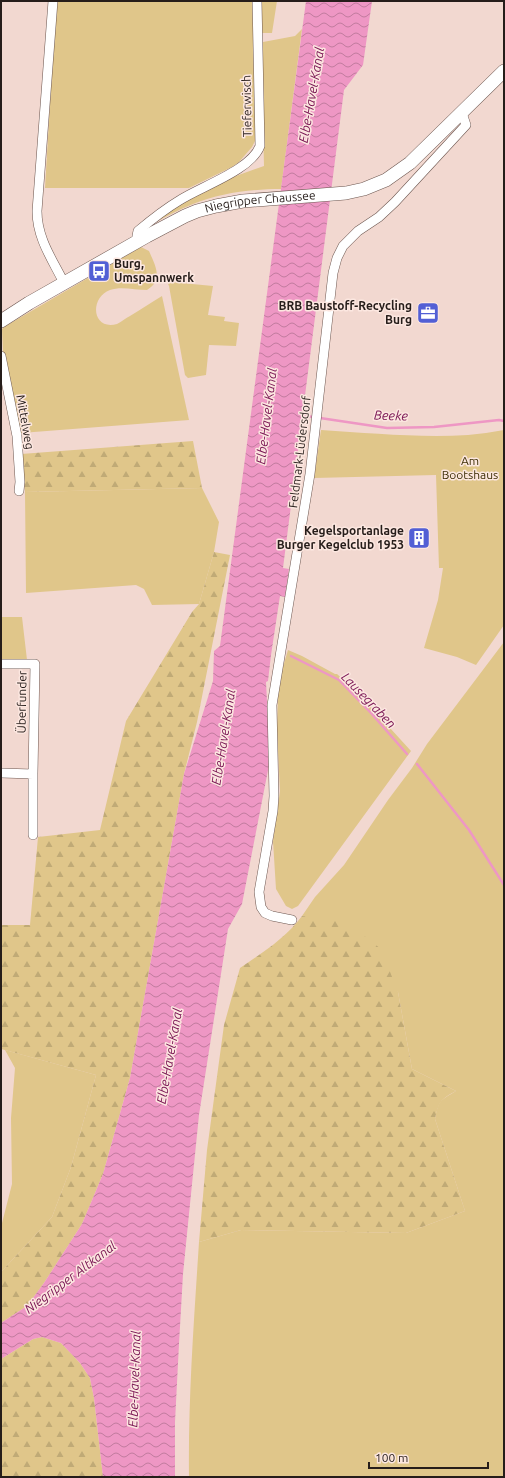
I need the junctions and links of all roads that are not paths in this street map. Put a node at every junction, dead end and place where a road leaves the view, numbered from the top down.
1 (53, 1) edge
2 (257, 1) edge
3 (504, 71) edge
4 (462, 113) junction
5 (138, 242) junction
6 (64, 283) junction
7 (1, 321) edge
8 (1, 356) edge
9 (18, 491) dead end
10 (1, 664) edge
11 (1, 773) edge
12 (33, 774) junction
13 (33, 835) dead end
14 (292, 920) dead end

1 - 6 street
2 - 5 street, Tieferwisch
3 - 4 main road, Niegripper Chaussee
4 - 5 main road, Niegripper Chaussee
4 - 14 street, Feldmark-Lüdersdorf
5 - 6 main road, Niegripper Chaussee
6 - 7 main road, Niegripper Chaussee
8 - 9 street, Mittelweg
10 - 12 street, Überfunder
11 - 12 street
12 - 13 street, Überfunder

